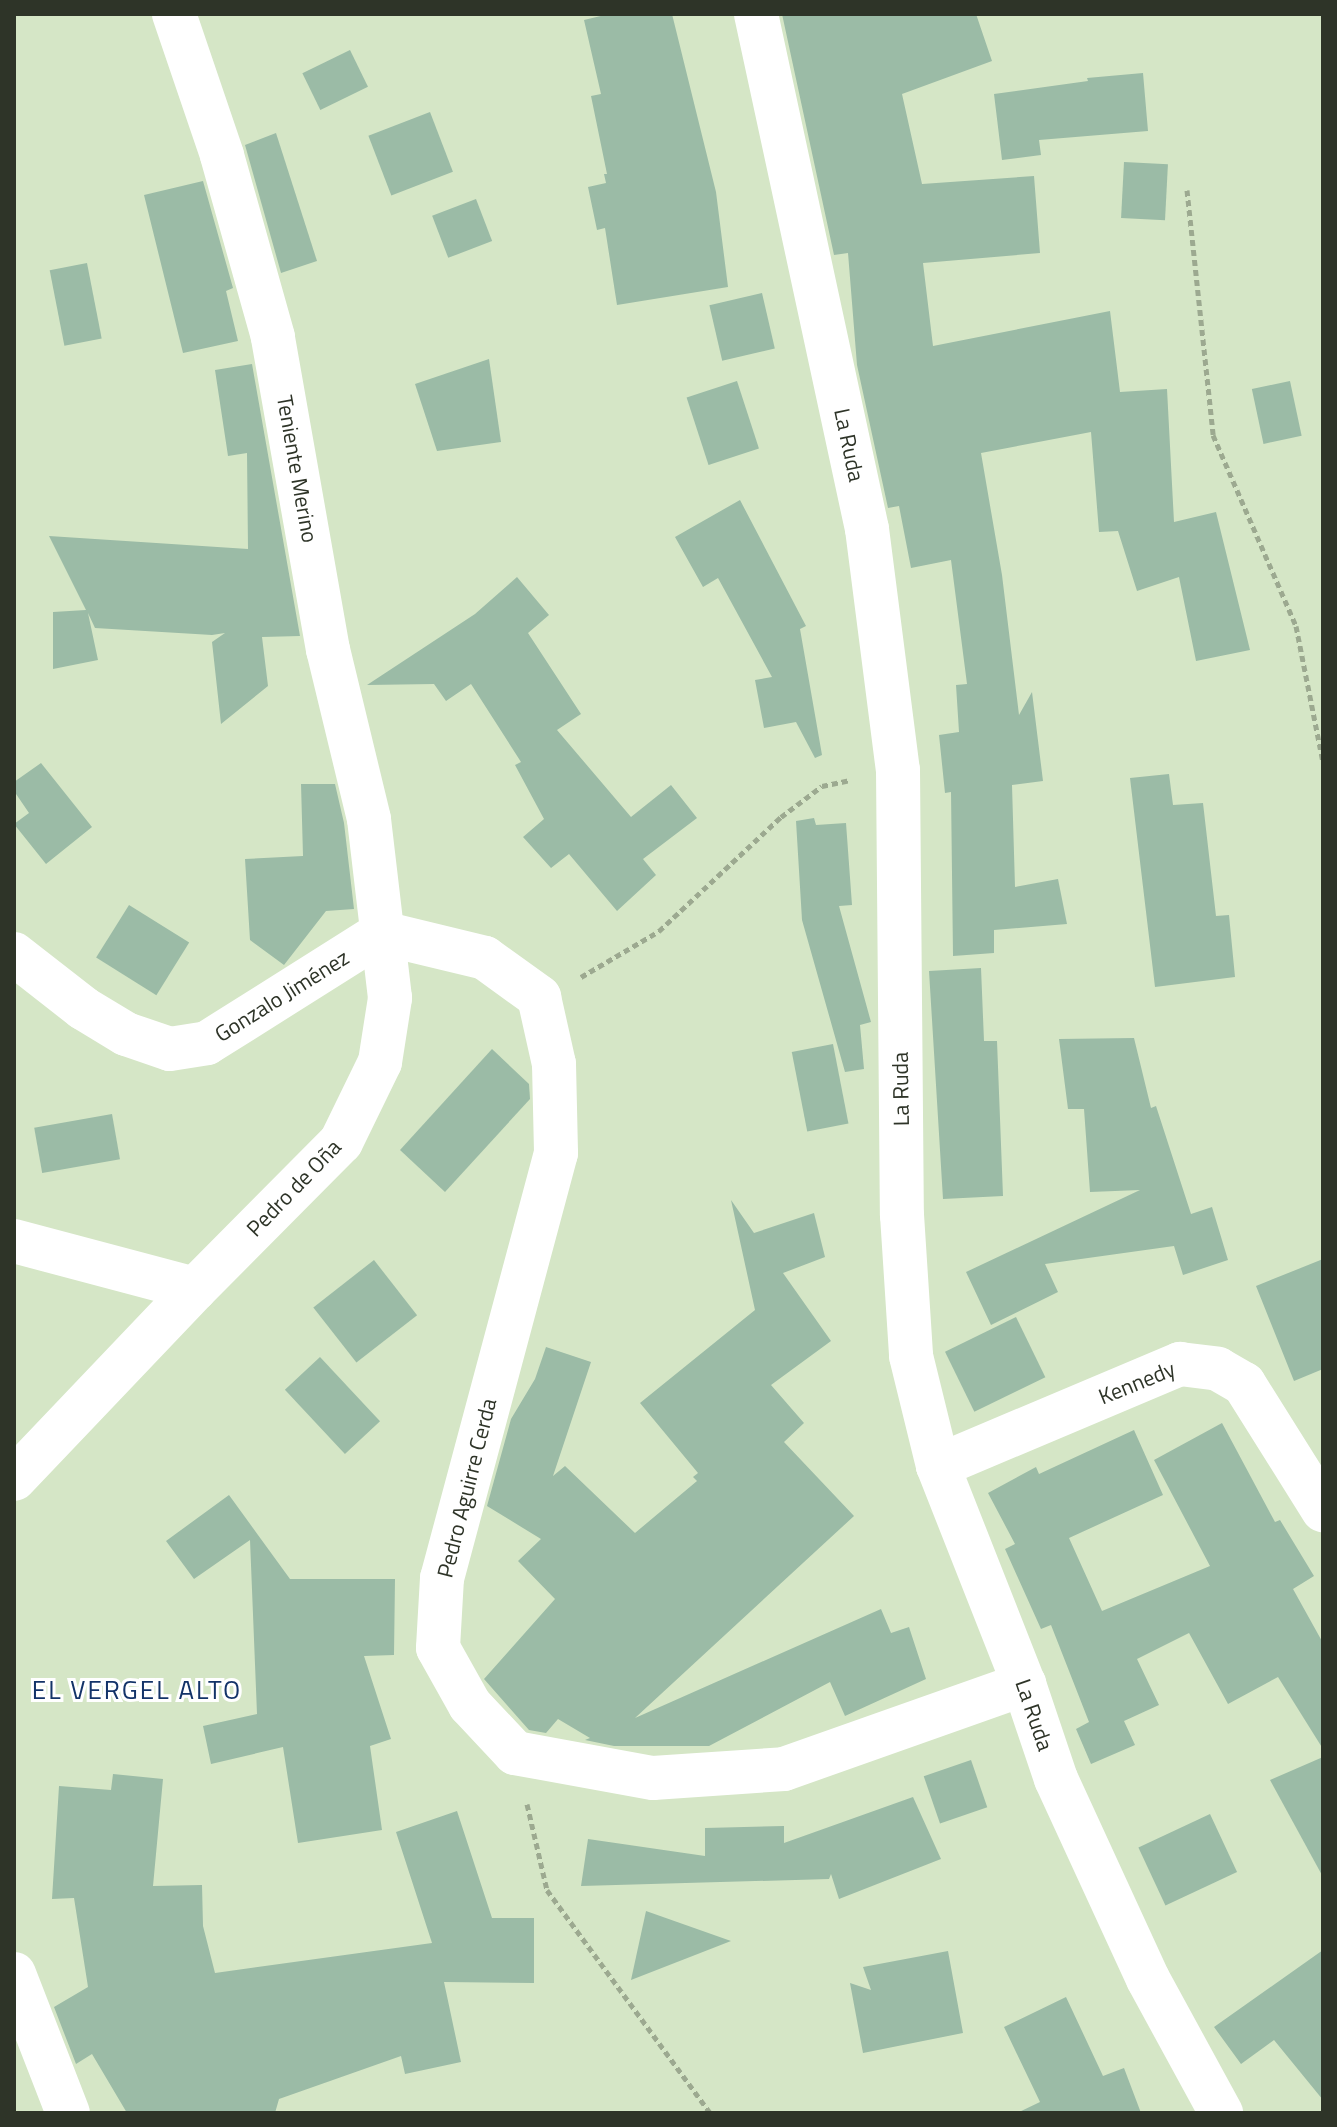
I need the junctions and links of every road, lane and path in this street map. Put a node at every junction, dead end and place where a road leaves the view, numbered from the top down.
1 (174, 14) edge
2 (756, 14) edge
3 (1187, 190) dead end
4 (1323, 762) edge
5 (898, 770) junction
6 (382, 933) junction
7 (14, 954) edge
8 (539, 997) junction
9 (14, 1241) edge
10 (195, 1289) junction
11 (938, 1466) junction
12 (14, 1479) edge
13 (1323, 1510) edge
14 (1024, 1684) junction
15 (515, 1753) junction
16 (14, 1974) edge
17 (68, 2113) edge
18 (710, 2113) edge
19 (1221, 2113) edge

1 - 6 street, Teniente Merino
2 - 5 street, La Ruda
3 - 4 path
5 - 8 path
5 - 11 street, La Ruda
6 - 7 street, Gonzalo Jiménez
6 - 8 street
6 - 10 street, Pedro de Oña
8 - 15 street, Pedro Aguirre Cerda
9 - 10 street
10 - 12 street, Pedro de Oña
11 - 13 street, Kennedy
11 - 14 street, La Ruda
14 - 15 street
14 - 19 street, La Ruda
15 - 18 path
16 - 17 street

